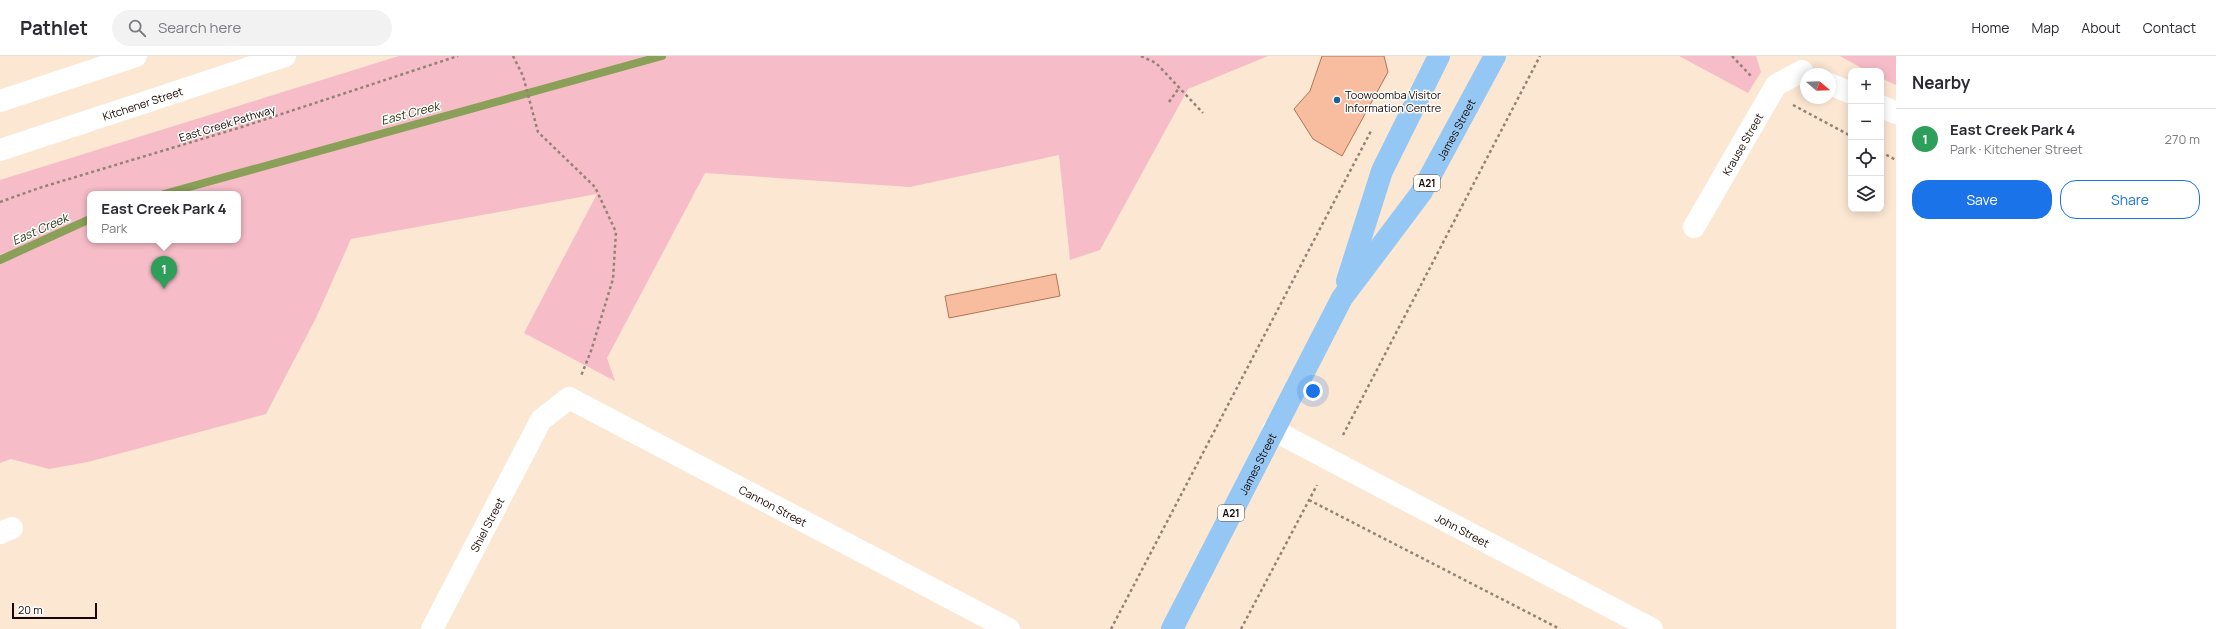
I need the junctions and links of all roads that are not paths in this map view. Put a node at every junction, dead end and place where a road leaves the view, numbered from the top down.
1 (136, 56) edge
2 (285, 56) edge
3 (1439, 56) edge
4 (1495, 56) edge
5 (1801, 67) edge
6 (1836, 87) edge
7 (1848, 92) edge
8 (0, 101) edge
9 (1884, 107) edge
10 (1896, 113) edge
11 (0, 150) edge
12 (1694, 227) dead end
13 (1342, 298) junction
14 (569, 398) joint
15 (1273, 430) junction
16 (432, 629) edge
17 (1009, 629) edge
18 (1172, 629) edge
19 (1652, 629) edge

1 - 8 street
2 - 11 street, Kitchener Street
3 - 13 highway, James Street / A21
4 - 13 highway, James Street / A21
5 - 12 street, Krause Street
6 - 7 street
9 - 10 street
13 - 15 highway, James Street / A21
14 - 16 street, Shiel Street
14 - 17 street, Cannon Street
15 - 18 highway, James Street / A21
15 - 19 street, John Street

